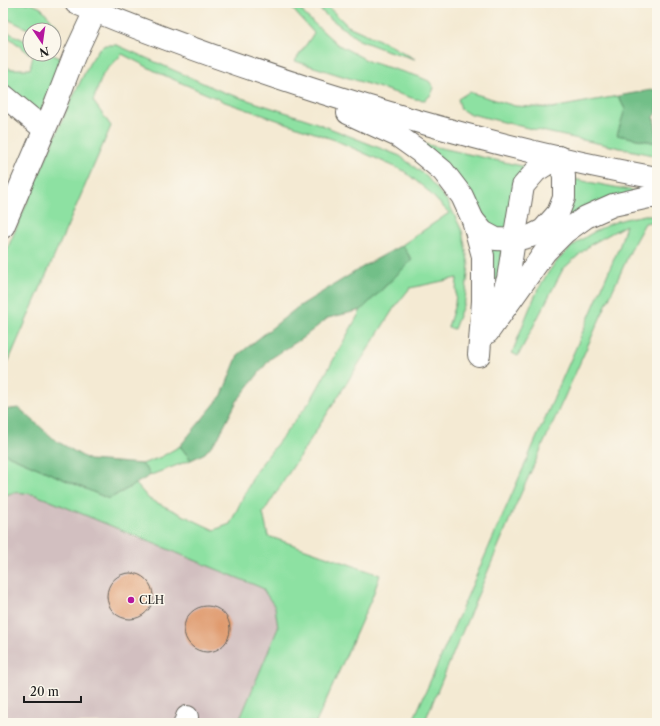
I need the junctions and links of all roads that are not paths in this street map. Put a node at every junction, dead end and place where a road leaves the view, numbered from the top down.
1 (86, 7) edge
2 (264, 73) junction
3 (3, 95) edge
4 (44, 129) junction
5 (558, 157) junction
6 (657, 178) edge
7 (657, 197) edge
8 (474, 220) junction
9 (3, 227) edge
10 (543, 230) junction
11 (514, 240) junction
12 (508, 280) junction
13 (488, 332) junction

1 - 2 street
1 - 4 street
2 - 5 street
2 - 8 street
3 - 4 street
4 - 9 street
5 - 6 street
5 - 10 street
5 - 11 street
7 - 13 street
8 - 11 street
8 - 13 street
10 - 11 street
10 - 12 street
11 - 12 street
12 - 13 street

